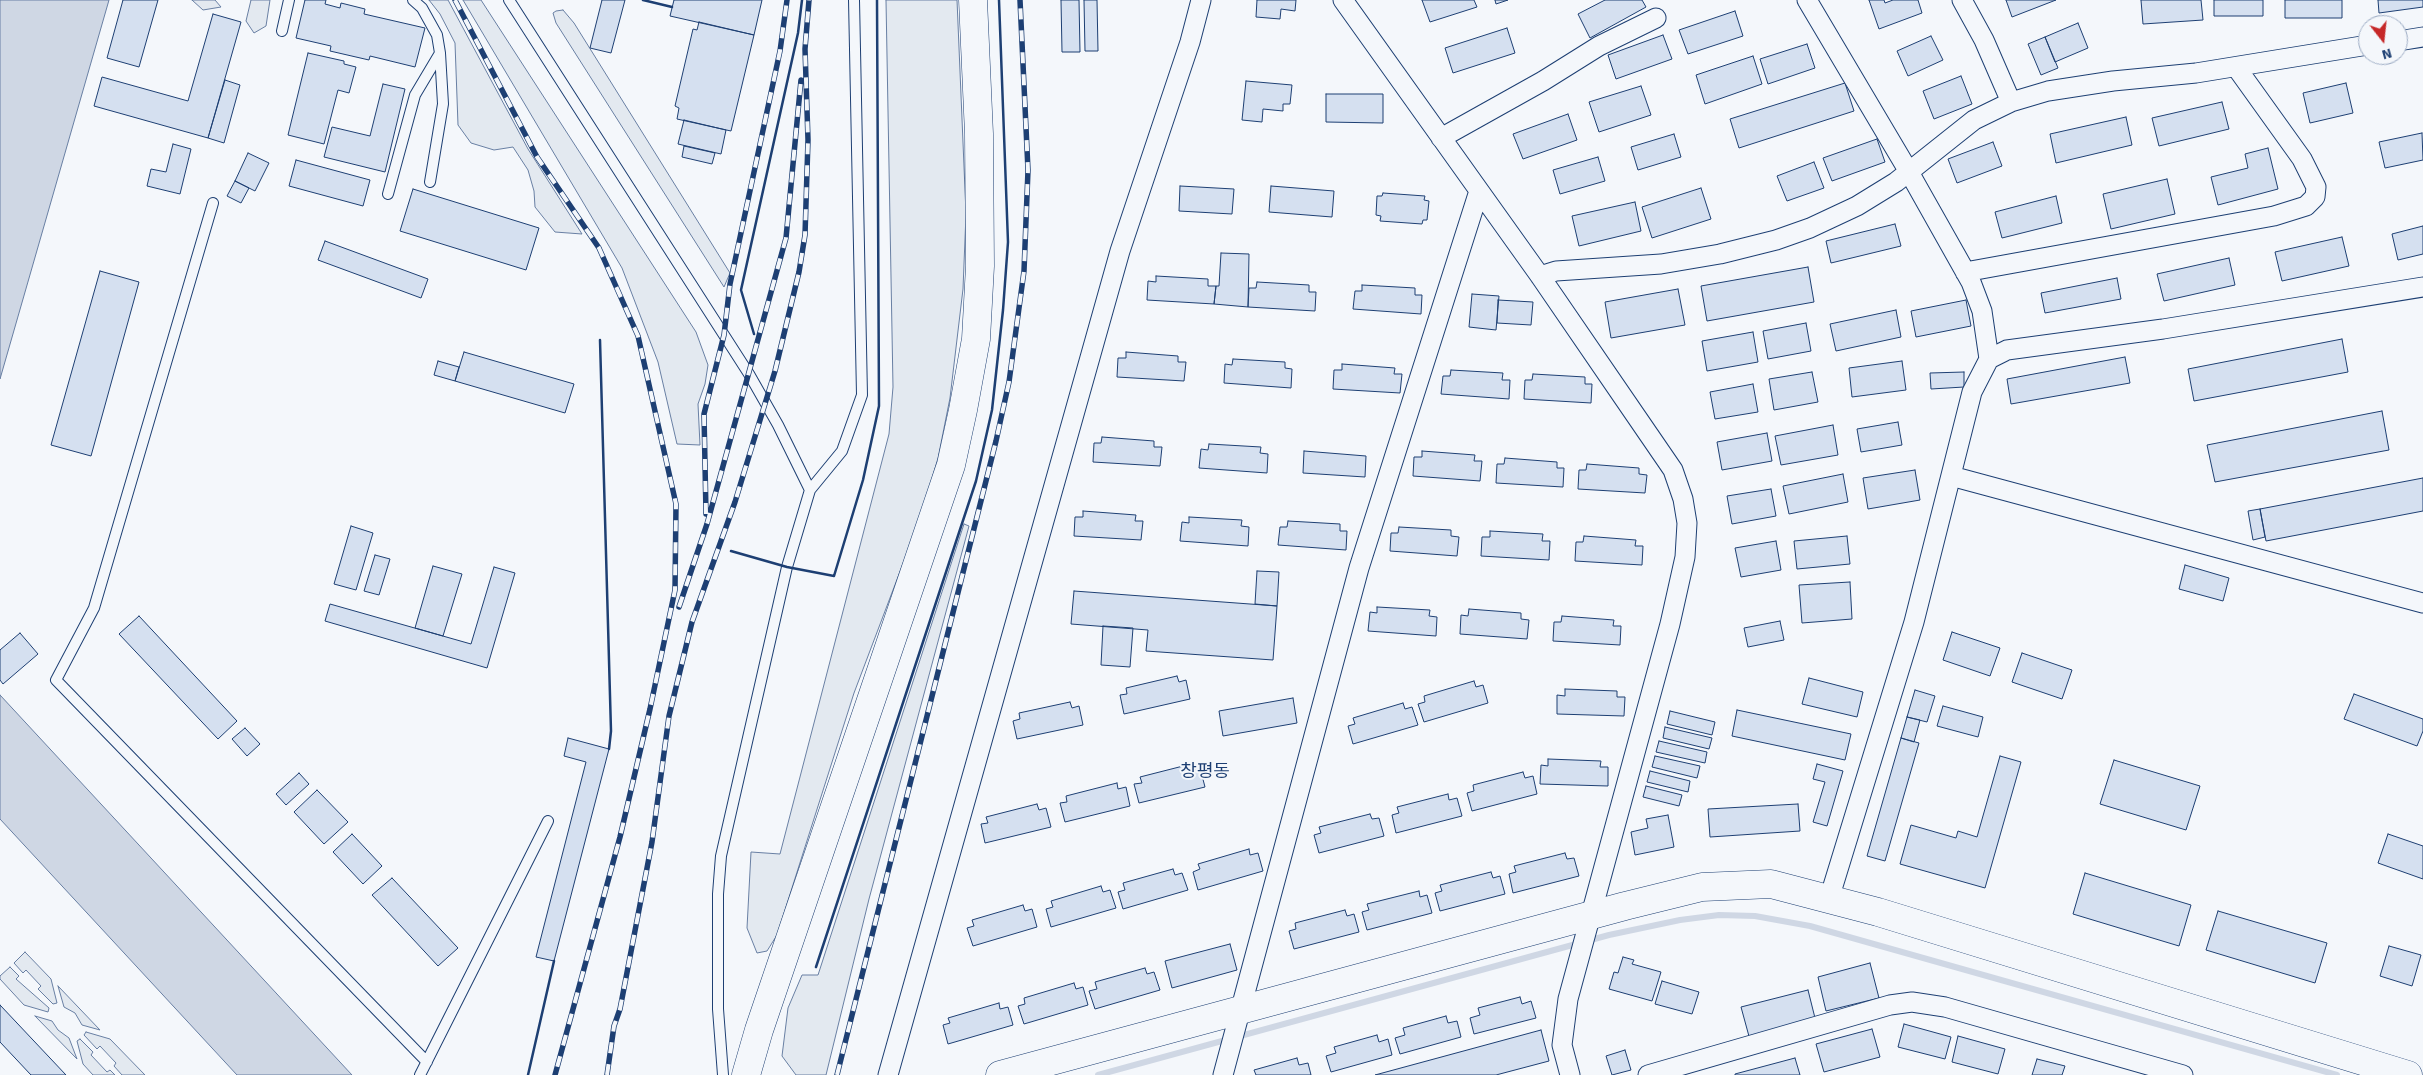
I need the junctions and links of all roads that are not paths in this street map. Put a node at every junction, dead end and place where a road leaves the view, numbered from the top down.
1 (289, 0) edge
2 (413, 0) edge
3 (509, 0) edge
4 (854, 0) edge
5 (973, 0) edge
6 (1201, 0) edge
7 (1343, 0) edge
8 (1807, 0) edge
9 (1962, 0) edge
10 (1656, 18) dead end
11 (282, 31) dead end
12 (2423, 37) edge
13 (2408, 39) edge
14 (2358, 48) edge
15 (440, 53) junction
16 (2236, 67) junction
17 (2011, 102) junction
18 (1441, 138) junction
19 (1909, 172) junction
20 (430, 182) dead end
21 (1479, 191) junction
22 (388, 194) dead end
23 (213, 203) dead end
24 (1964, 272) junction
25 (1540, 276) junction
26 (2423, 287) edge
27 (1989, 359) junction
28 (1951, 476) junction
29 (810, 490) junction
30 (2423, 603) edge
31 (548, 821) dead end
32 (1829, 899) junction
33 (1586, 935) junction
34 (1235, 1031) junction
35 (427, 1062) junction
36 (420, 1075) edge
37 (723, 1075) edge
38 (746, 1075) edge
39 (888, 1075) edge
40 (1000, 1075) edge
41 (1223, 1075) edge
42 (1570, 1075) edge
43 (1648, 1075) edge
44 (2183, 1075) edge
45 (2408, 1075) edge

1 - 11 lane
2 - 15 lane
3 - 29 lane
4 - 29 lane
5 - 38 main road
6 - 39 street
7 - 18 street
8 - 19 street
9 - 17 street
10 - 18 street
12 - 13 street
14 - 16 street
15 - 20 lane
15 - 22 lane
16 - 17 street
16 - 24 street
17 - 19 street
18 - 21 street
19 - 24 street
19 - 25 street
21 - 25 street
21 - 34 street
23 - 35 lane
24 - 27 street
25 - 33 street
26 - 27 street
27 - 28 street
28 - 30 street
28 - 32 street
29 - 37 lane
31 - 35 lane
32 - 33 main road
32 - 45 main road
33 - 34 main road
33 - 42 street
34 - 40 main road
34 - 41 street
35 - 36 lane
43 - 44 street

